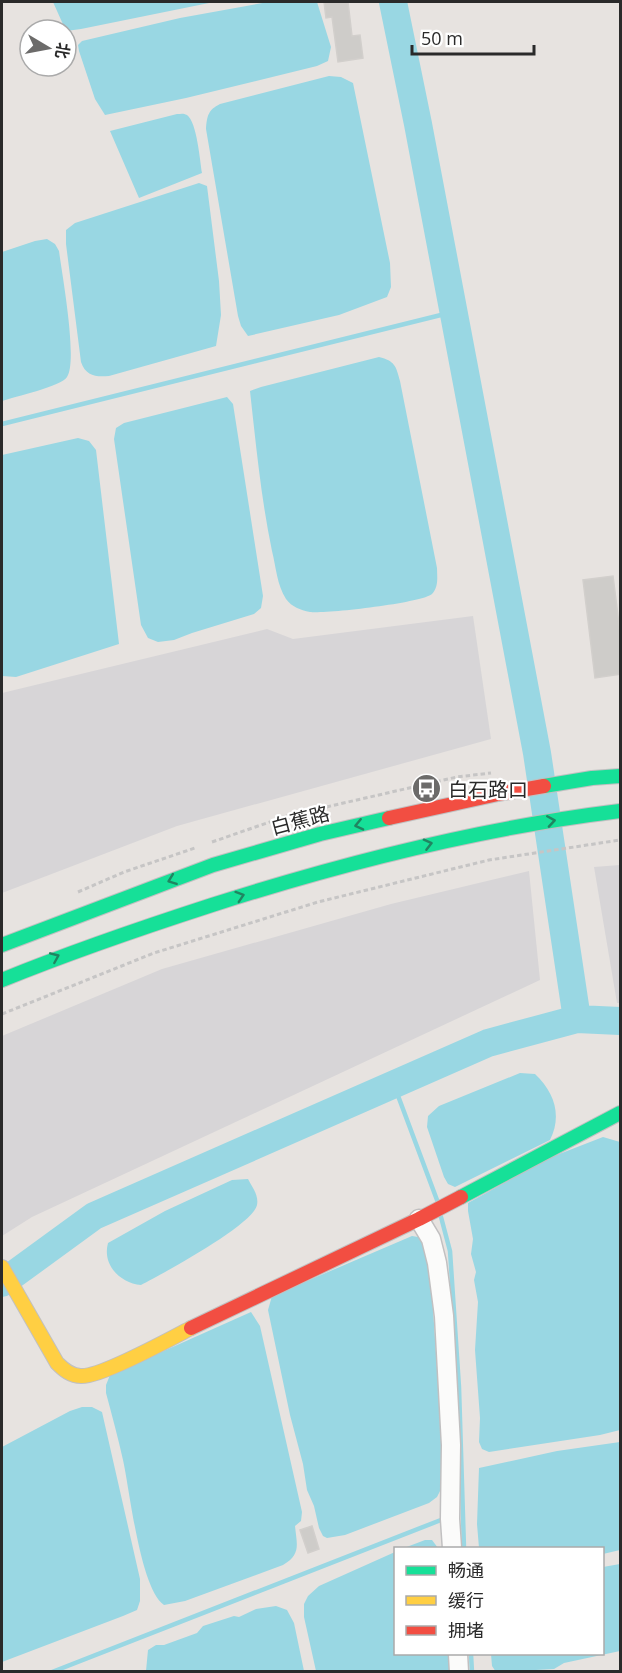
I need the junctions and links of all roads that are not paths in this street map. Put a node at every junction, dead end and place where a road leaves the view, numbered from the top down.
1 (621, 776) edge
2 (621, 811) edge
3 (2, 945) edge
4 (2, 980) edge
5 (621, 1113) edge
6 (425, 1217) junction
7 (2, 1267) edge
8 (452, 1547) edge
9 (458, 1655) edge
10 (459, 1671) edge

1 -> 3 main road, 白蕉路
4 -> 2 main road
5 - 6 main road
6 - 7 main road
6 - 8 street
9 - 10 street

